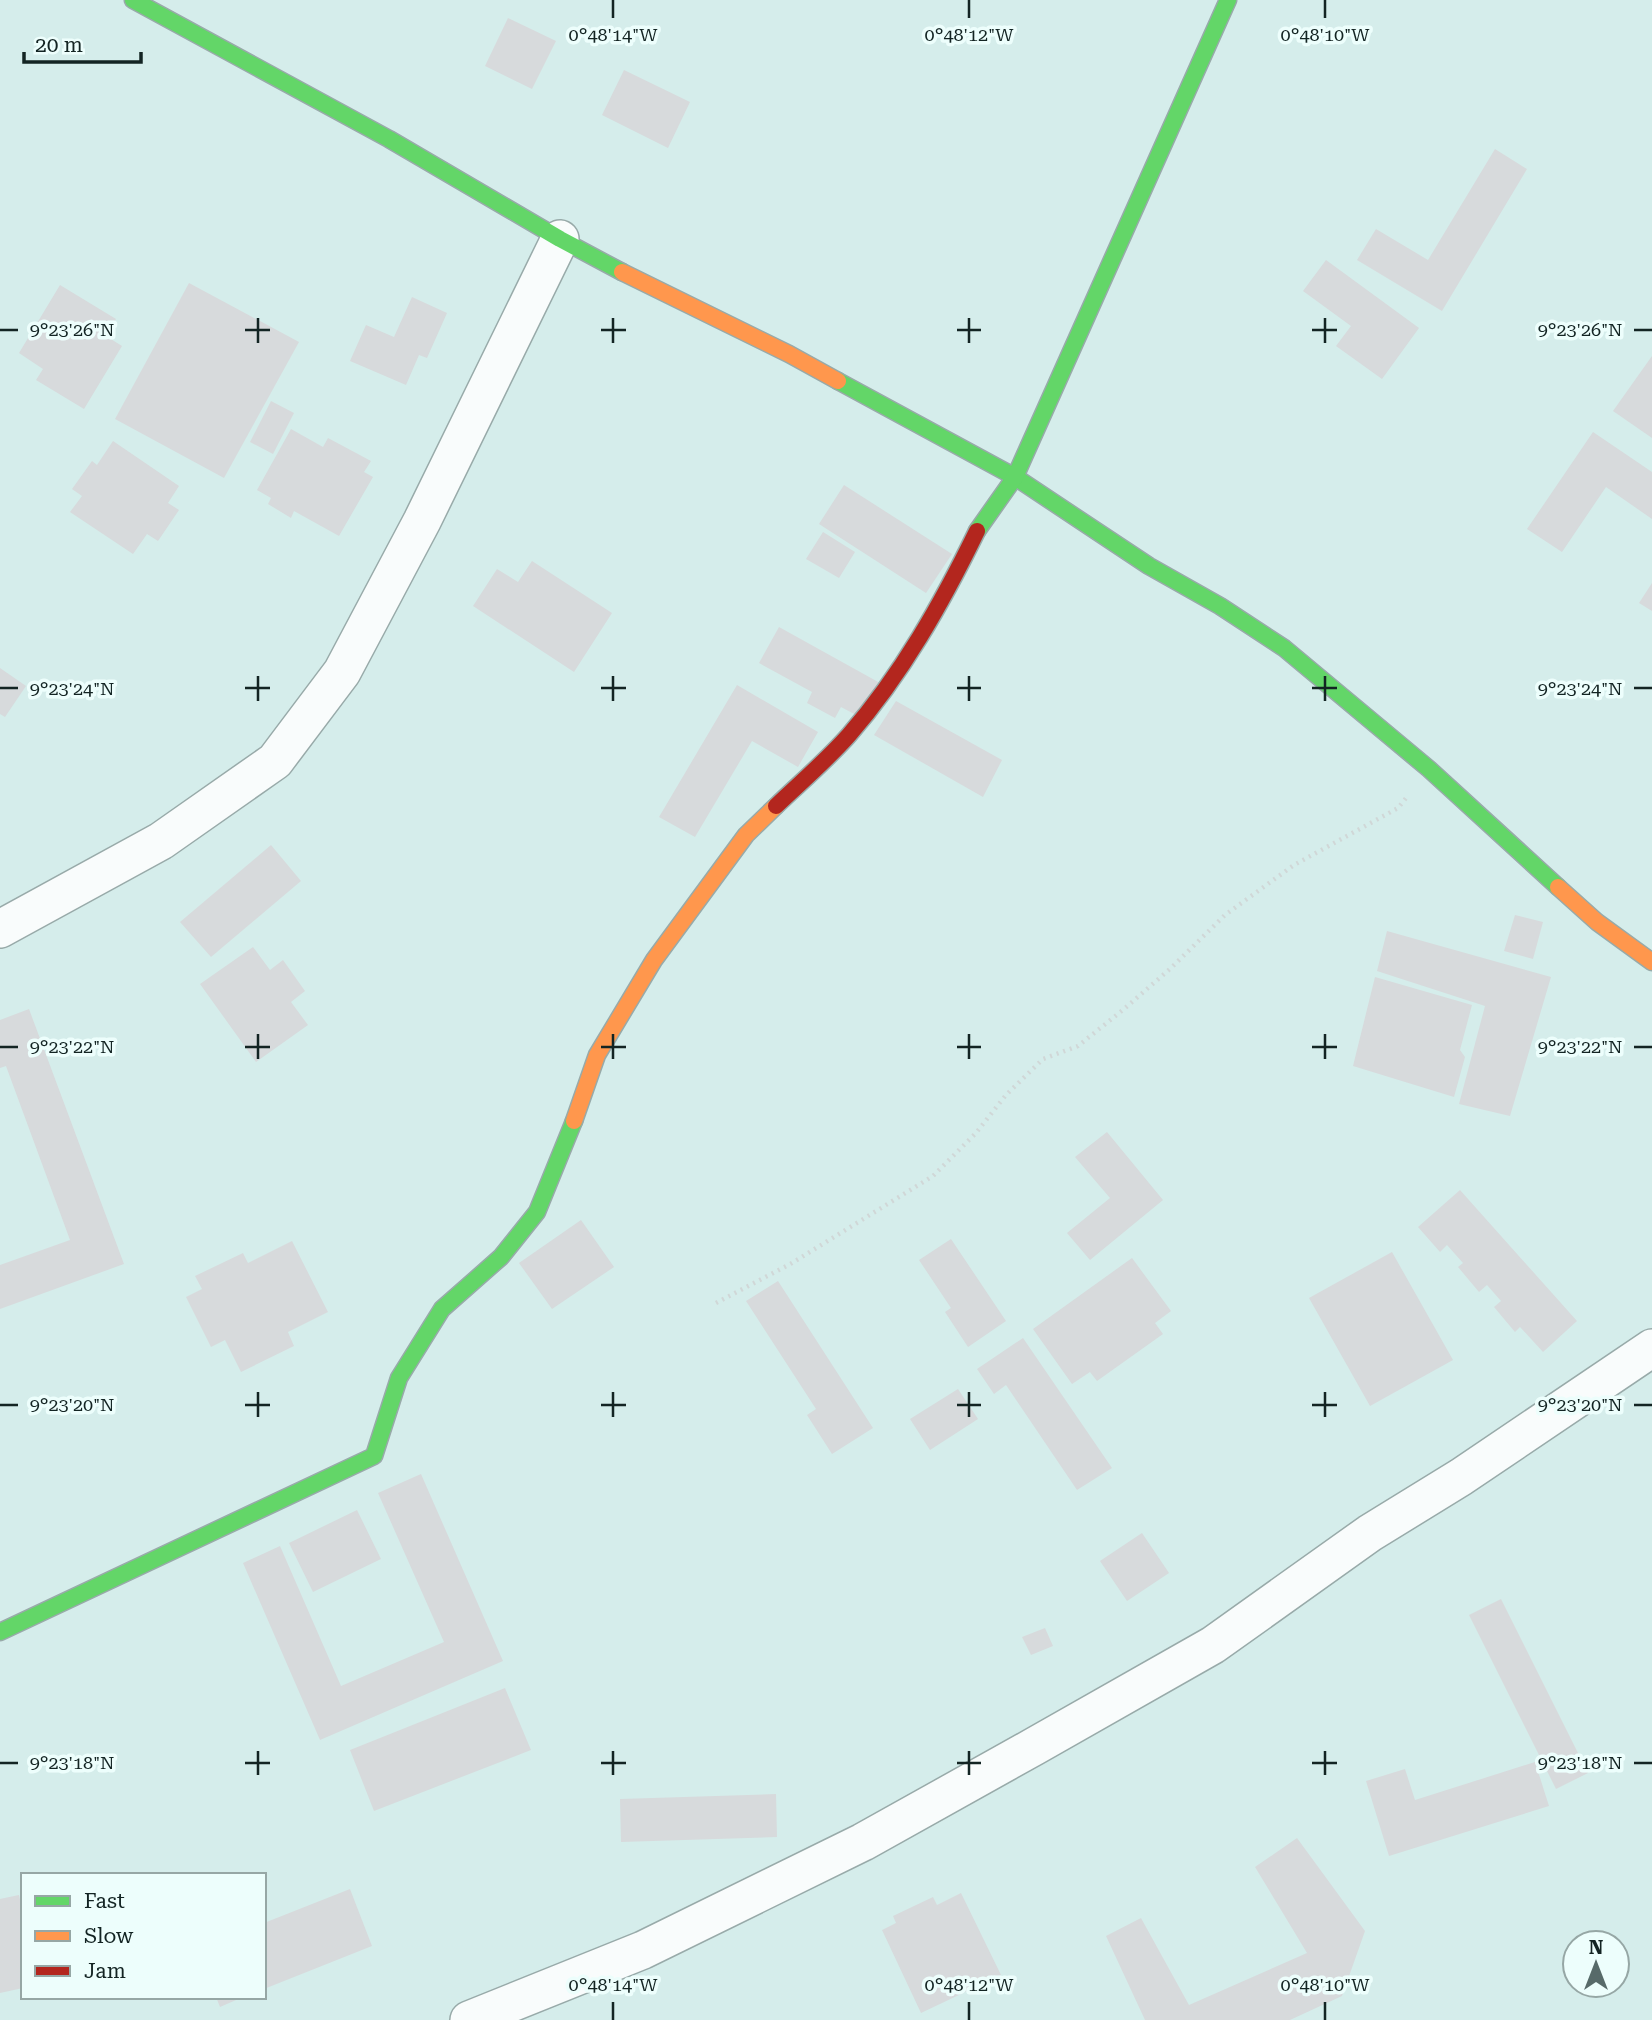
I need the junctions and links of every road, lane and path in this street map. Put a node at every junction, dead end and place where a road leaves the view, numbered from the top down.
1 (132, 0) edge
2 (1228, 0) edge
3 (560, 239) junction
4 (1015, 477) junction
5 (1429, 769) junction
6 (0, 929) edge
7 (1652, 961) edge
8 (716, 1303) dead end
9 (1652, 1349) edge
10 (1, 1627) edge
11 (469, 2020) edge

1 - 3 street
2 - 4 street
3 - 4 street
3 - 6 street
4 - 5 street
4 - 10 street
5 - 7 street
5 - 8 path
9 - 11 street

